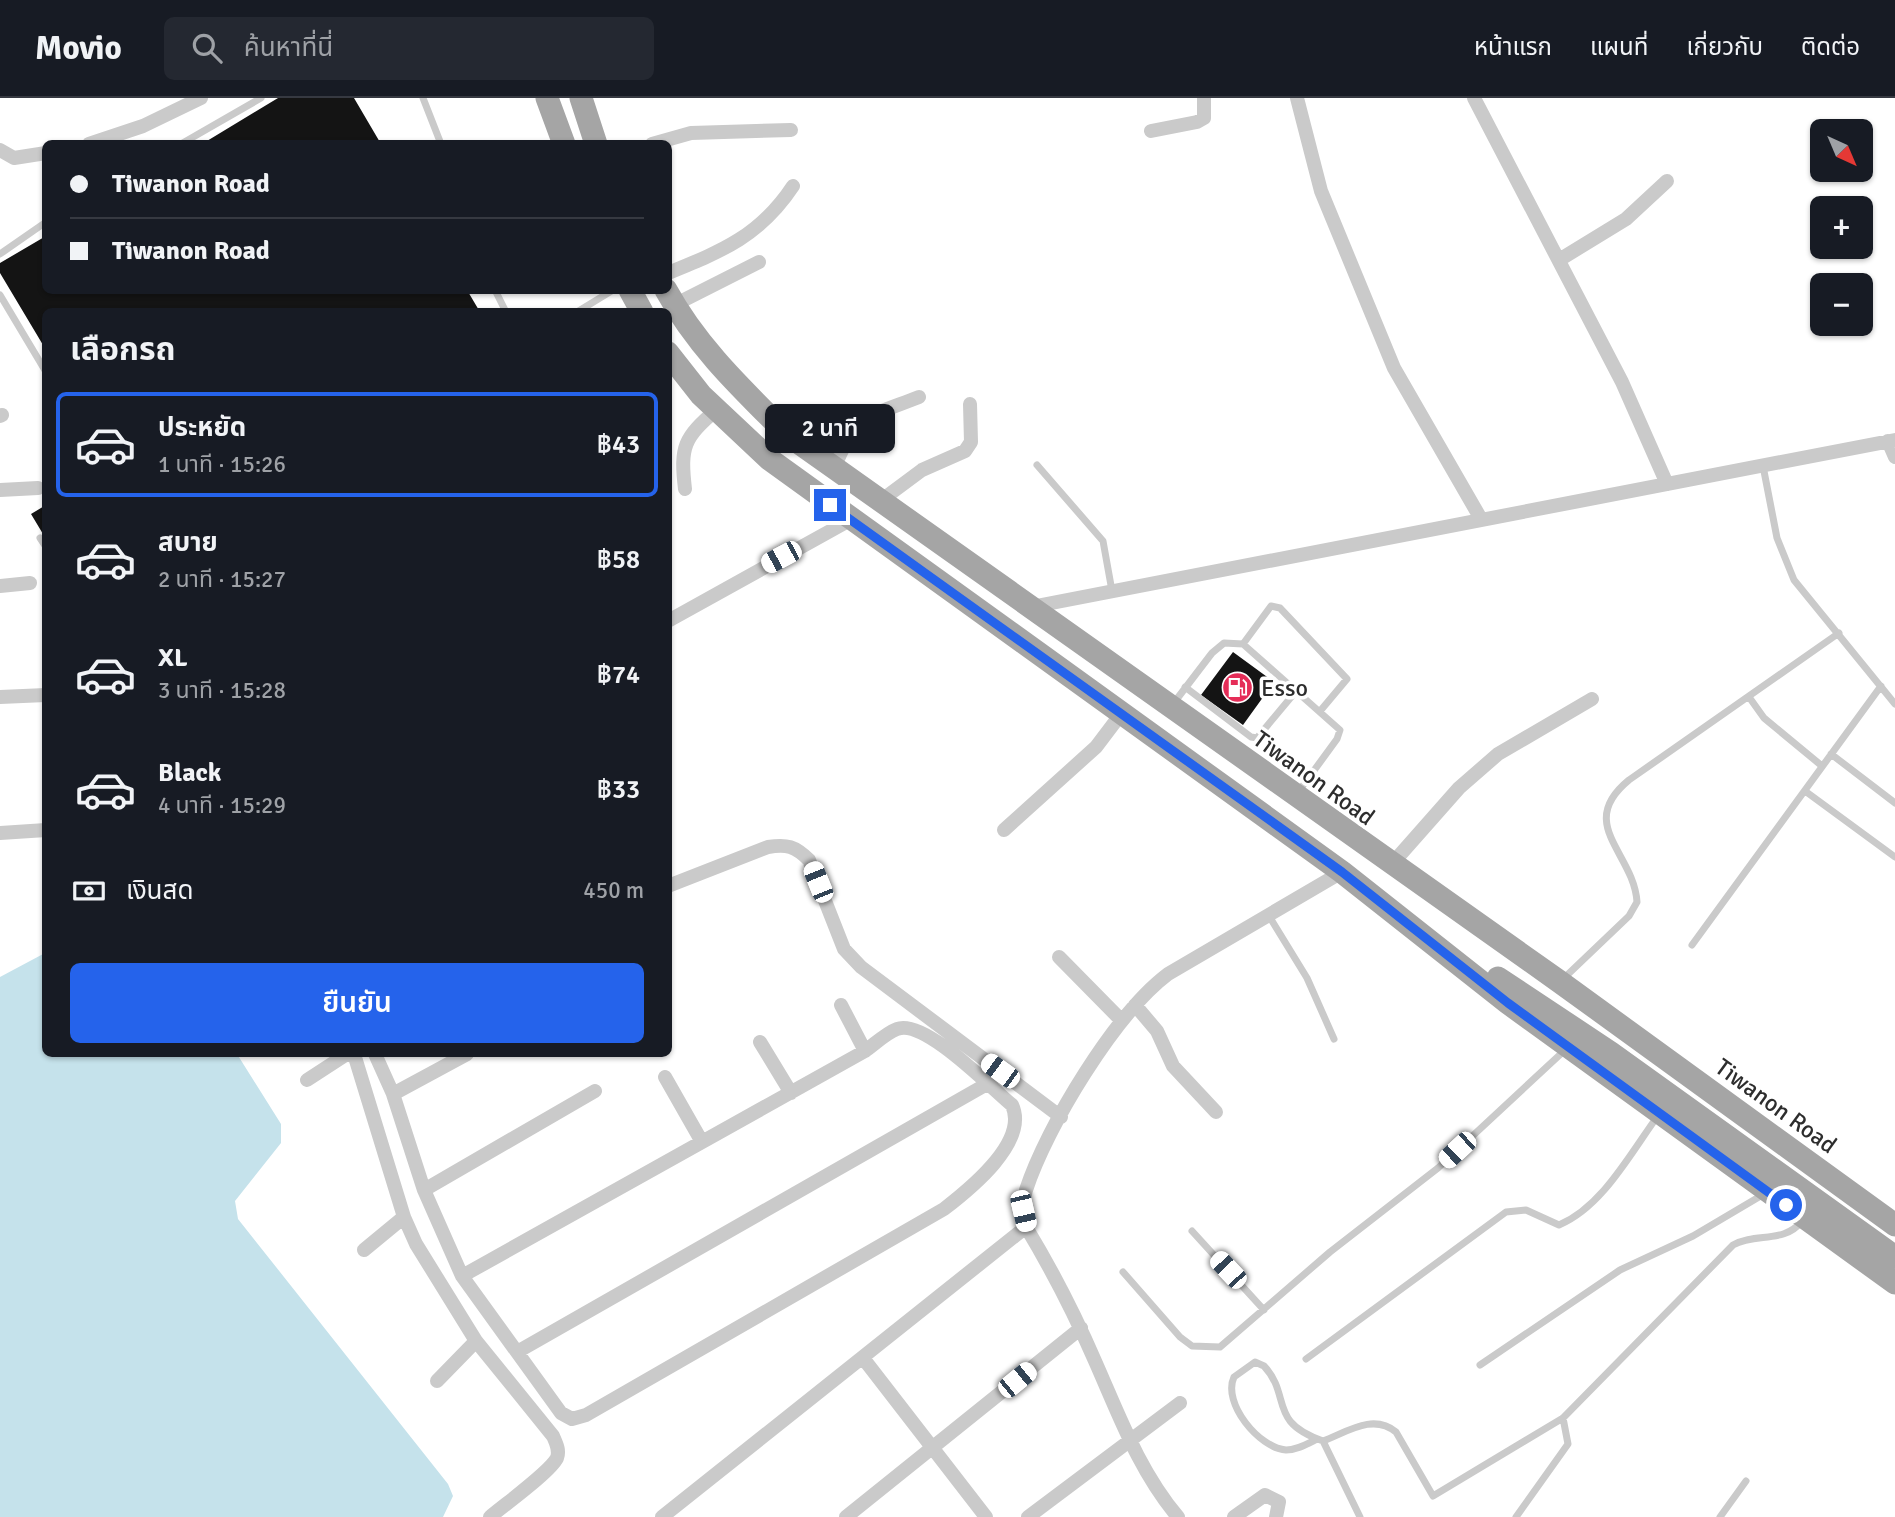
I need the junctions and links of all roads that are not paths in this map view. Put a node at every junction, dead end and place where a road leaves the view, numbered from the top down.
1 (201, 98) edge
2 (261, 98) edge
3 (423, 98) edge
4 (547, 98) edge
5 (581, 98) edge
6 (1204, 98) edge
7 (1297, 98) edge
8 (1474, 98) edge
9 (791, 130) dead end
10 (1152, 131) dead end
11 (101, 140) edge
12 (188, 140) edge
13 (439, 140) edge
14 (563, 140) edge
15 (595, 140) edge
16 (668, 140) edge
17 (0, 150) edge
18 (42, 153) edge
19 (1667, 181) dead end
20 (793, 186) dead end
21 (42, 225) edge
22 (0, 254) edge
23 (1559, 260) junction
24 (759, 261) dead end
25 (672, 271) edge
26 (606, 294) edge
27 (0, 295) edge
28 (670, 298) edge
29 (584, 308) edge
30 (672, 358) edge
31 (42, 365) edge
32 (919, 397) dead end
33 (970, 404) dead end
34 (716, 410) junction
35 (1891, 441) edge
36 (1895, 457) edge
37 (1037, 465) dead end
38 (1763, 466) junction
39 (834, 469) junction
40 (1667, 484) junction
41 (38, 488) dead end
42 (685, 489) dead end
43 (0, 490) edge
44 (879, 502) junction
45 (1481, 519) junction
46 (850, 520) junction
47 (40, 538) dead end
48 (42, 541) edge
49 (30, 583) dead end
50 (0, 586) edge
51 (1112, 591) junction
52 (1031, 607) junction
53 (672, 619) edge
54 (1839, 633) junction
55 (1243, 644) junction
56 (1881, 686) junction
57 (1185, 687) junction
58 (1297, 690) junction
59 (42, 695) edge
60 (0, 697) edge
61 (1749, 697) junction
62 (1592, 699) dead end
63 (1895, 704) edge
64 (1170, 707) junction
65 (1321, 710) junction
66 (1121, 714) junction
67 (1831, 754) junction
68 (1822, 766) junction
69 (1805, 791) junction
70 (1295, 797) junction
71 (1895, 803) edge
72 (42, 830) edge
73 (1004, 830) dead end
74 (0, 833) edge
75 (1895, 857) edge
76 (1391, 865) junction
77 (1342, 872) junction
78 (672, 884) edge
79 (1269, 915) junction
80 (1692, 945) dead end
81 (1059, 957) dead end
82 (1560, 982) junction
83 (841, 1005) dead end
84 (1135, 1005) junction
85 (1121, 1020) junction
86 (1334, 1039) dead end
87 (760, 1042) dead end
88 (1568, 1047) junction
89 (865, 1051) junction
90 (342, 1057) edge
91 (355, 1057) edge
92 (376, 1057) edge
93 (461, 1057) edge
94 (666, 1077) dead end
95 (307, 1080) dead end
96 (987, 1084) junction
97 (595, 1091) dead end
98 (790, 1093) junction
99 (393, 1094) junction
100 (1216, 1112) dead end
101 (1660, 1114) junction
102 (1061, 1117) junction
103 (702, 1142) junction
104 (424, 1190) junction
105 (1767, 1191) junction
106 (404, 1217) junction
107 (1804, 1218) junction
108 (1895, 1225) edge
109 (1027, 1227) junction
110 (1192, 1231) dead end
111 (364, 1250) dead end
112 (1895, 1257) edge
113 (1123, 1272) dead end
114 (462, 1276) junction
115 (1895, 1283) edge
116 (1264, 1310) junction
117 (1081, 1328) junction
118 (476, 1341) junction
119 (517, 1352) junction
120 (863, 1358) junction
121 (1306, 1359) dead end
122 (1480, 1365) dead end
123 (437, 1381) dead end
124 (1180, 1403) dead end
125 (1563, 1418) junction
126 (1320, 1440) junction
127 (1130, 1443) junction
128 (933, 1448) junction
129 (1746, 1481) dead end
130 (490, 1517) edge
131 (662, 1517) edge
132 (846, 1517) edge
133 (986, 1517) edge
134 (1028, 1517) edge
135 (1178, 1517) edge
136 (1234, 1517) edge
137 (1276, 1517) edge
138 (1360, 1517) edge
139 (1516, 1517) edge
140 (1720, 1517) edge

1 - 11 street
2 - 12 lane
3 - 13 lane
4 - 14 main road
5 - 15 main road
6 - 10 street
7 - 45 street
8 - 23 street
9 - 16 street
17 - 18 street
19 - 23 street
20 - 25 street
21 - 22 lane
23 - 40 street
24 - 28 street
26 - 29 lane
27 - 31 lane
28 - 39 main road, Tiwanon Road
30 - 34 main road
32 - 39 street
33 - 44 street
34 - 42 street
34 - 46 main road
35 - 36 street
35 - 38 street
37 - 51 lane
38 - 40 street
38 - 54 lane
39 - 44 main road, Tiwanon Road
40 - 45 street
41 - 43 street
44 - 52 main road, Tiwanon Road
45 - 51 street
46 - 53 street
46 - 66 main road
47 - 48 lane
49 - 50 street
51 - 52 street
52 - 64 main road, Tiwanon Road
54 - 56 lane
54 - 61 lane
55 - 57 lane
55 - 58 lane
55 - 65 lane
56 - 63 lane
56 - 67 lane
57 - 58 lane
57 - 64 lane
58 - 65 lane
59 - 60 street
61 - 68 lane
61 - 82 lane
62 - 76 street
64 - 70 main road, Tiwanon Road
65 - 70 lane
66 - 73 street
66 - 77 main road
67 - 68 lane
67 - 71 lane
68 - 69 lane
69 - 75 lane
69 - 80 lane
70 - 76 main road, Tiwanon Road
72 - 74 street
76 - 82 main road, Tiwanon Road
77 - 79 street
77 - 88 main road
77 - 112 main road
78 - 102 street
79 - 84 street
79 - 86 lane
81 - 85 street
82 - 108 main road, Tiwanon Road
83 - 89 street
84 - 85 street
84 - 100 street
85 - 102 street
87 - 98 street
88 - 101 main road
88 - 116 lane
89 - 96 street
89 - 98 street
90 - 95 street
91 - 106 street
92 - 99 street
93 - 99 street
94 - 103 street
96 - 119 street
96 - 119 street
97 - 104 street
98 - 103 street
99 - 104 street
101 - 105 main road
101 - 121 lane
102 - 109 street
103 - 114 street
104 - 114 street
105 - 107 main road
105 - 122 lane
106 - 111 street
106 - 118 street
107 - 115 main road
107 - 125 lane
109 - 117 street
109 - 120 street
110 - 116 lane
113 - 116 lane
114 - 119 street
117 - 127 street
117 - 128 street
118 - 123 street
118 - 130 street
120 - 128 street
120 - 131 street
124 - 127 street
125 - 126 lane
125 - 139 lane
126 - 126 lane
126 - 138 lane
127 - 134 street
127 - 135 street
128 - 132 street
128 - 133 street
129 - 140 lane
136 - 137 street

